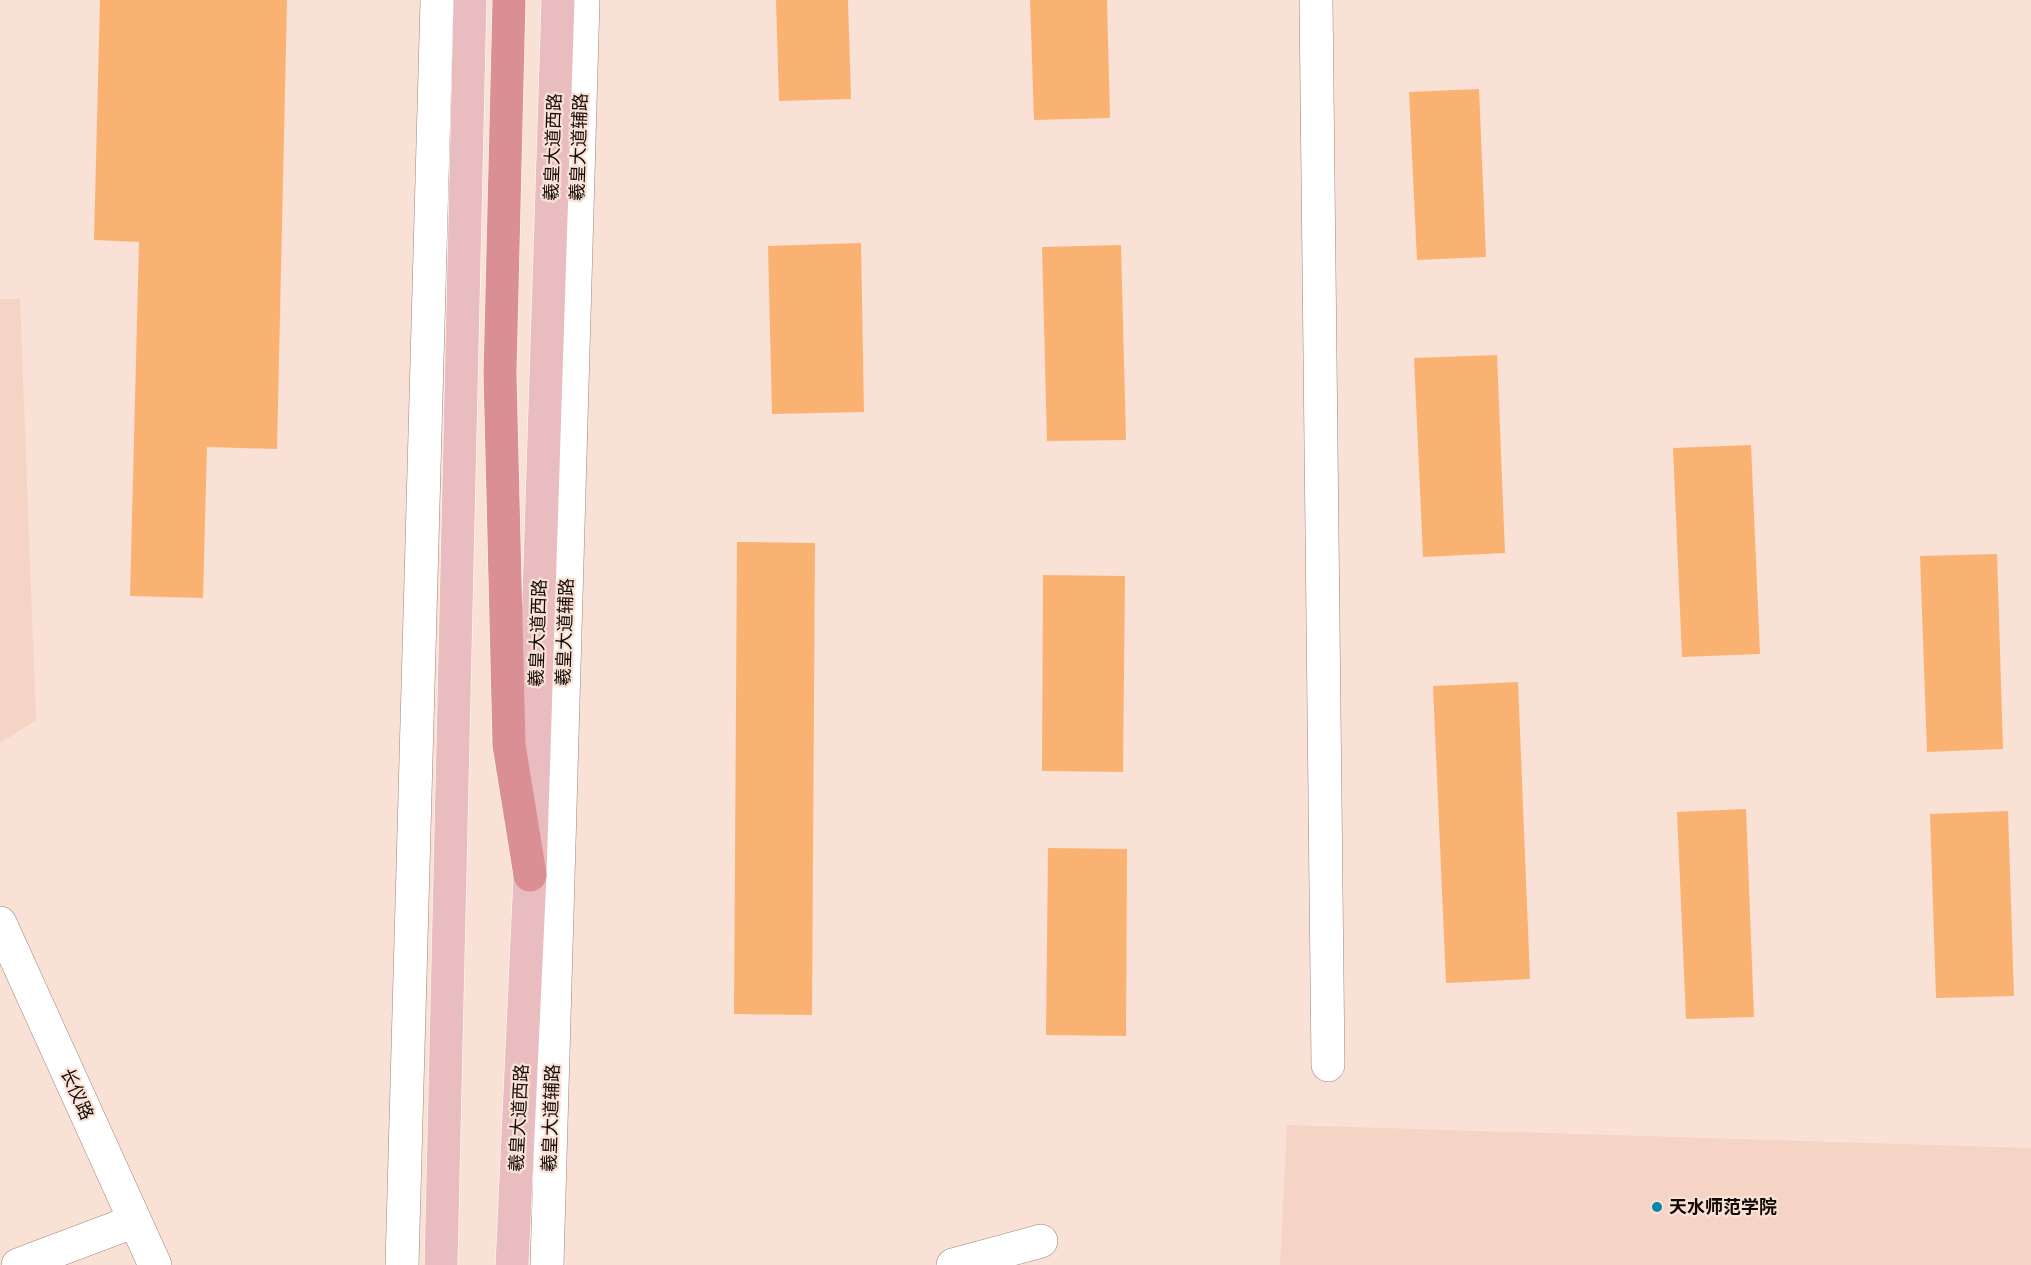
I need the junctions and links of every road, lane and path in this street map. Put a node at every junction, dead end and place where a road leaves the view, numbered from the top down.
1 (437, 0) edge
2 (470, 0) edge
3 (509, 0) edge
4 (558, 0) edge
5 (583, 0) edge
6 (1316, 0) edge
7 (530, 875) junction
8 (0, 923) edge
9 (1328, 1065) dead end
10 (135, 1221) junction
11 (1041, 1241) dead end
12 (18, 1265) edge
13 (155, 1265) edge
14 (402, 1265) edge
15 (441, 1265) edge
16 (512, 1265) edge
17 (547, 1265) edge
18 (953, 1265) edge

1 - 14 street
2 - 15 main road
3 - 7 highway
4 - 7 main road, 羲皇大道西路
5 - 17 street, 羲皇大道辅路
6 - 9 street
7 - 16 main road, 羲皇大道西路
8 - 10 street, 长仪路
10 - 12 street
10 - 13 street, 长仪路
11 - 18 street

